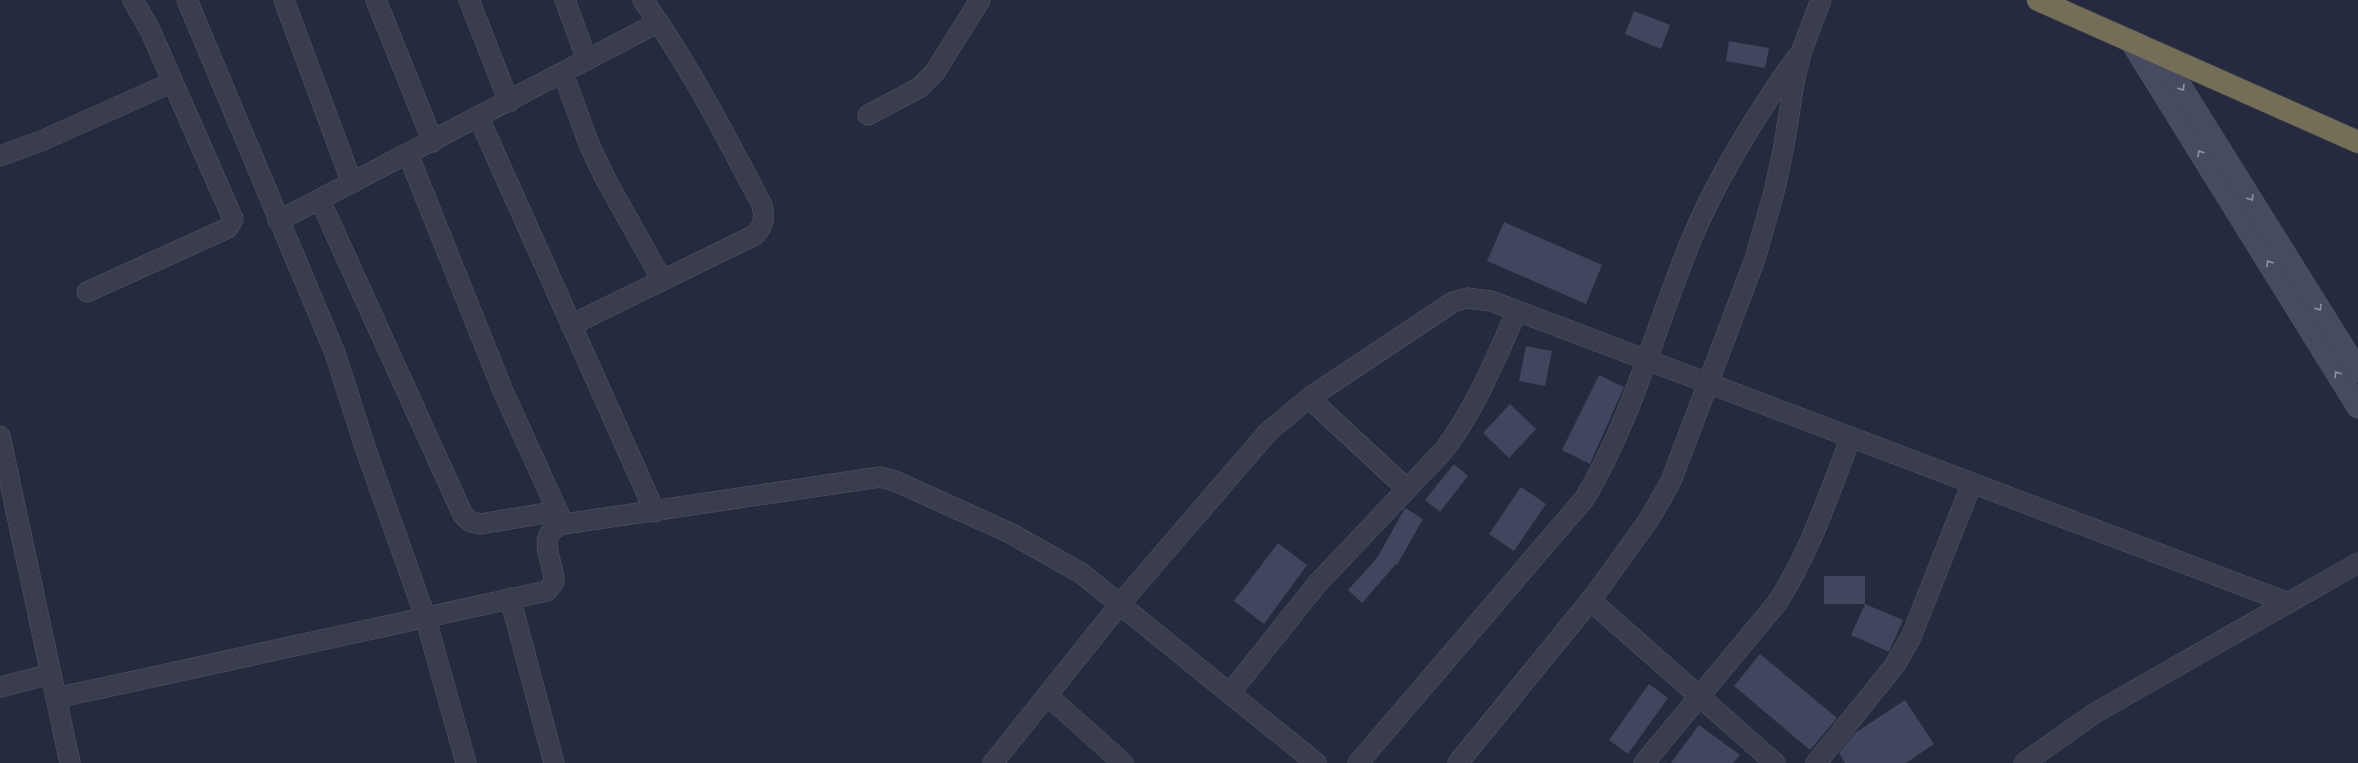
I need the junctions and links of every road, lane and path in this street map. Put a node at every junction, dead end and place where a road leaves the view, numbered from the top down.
1 (133, 0) edge
2 (187, 0) edge
3 (284, 0) edge
4 (376, 0) edge
5 (469, 0) edge
6 (565, 0) edge
7 (643, 0) edge
8 (980, 0) edge
9 (1821, 0) edge
10 (2038, 0) edge
11 (659, 22) junction
12 (2131, 41) junction
13 (1802, 50) junction
14 (2161, 54) junction
15 (587, 60) junction
16 (563, 73) junction
17 (173, 82) junction
18 (509, 102) junction
19 (868, 115) dead end
20 (479, 118) junction
21 (433, 142) junction
22 (2358, 142) edge
23 (408, 154) junction
24 (0, 156) edge
25 (352, 183) junction
26 (320, 200) junction
27 (278, 221) junction
28 (662, 280) junction
29 (87, 292) dead end
30 (1517, 311) junction
31 (571, 324) junction
32 (1646, 360) junction
33 (2358, 371) edge
34 (1709, 383) junction
35 (1309, 398) junction
36 (2358, 407) edge
37 (0, 436) edge
38 (1851, 437) junction
39 (1972, 483) junction
40 (1407, 489) junction
41 (655, 512) junction
42 (561, 518) junction
43 (2358, 563) edge
44 (510, 598) junction
45 (1590, 600) junction
46 (2289, 603) junction
47 (1120, 604) junction
48 (425, 616) junction
49 (51, 674) junction
50 (0, 687) edge
51 (1230, 693) junction
52 (1047, 695) junction
53 (1698, 697) junction
54 (56, 698) junction
55 (70, 763) edge
56 (466, 763) edge
57 (554, 763) edge
58 (992, 763) edge
59 (1123, 763) edge
60 (1316, 763) edge
61 (1358, 763) edge
62 (1458, 763) edge
63 (1644, 763) edge
64 (1775, 763) edge
65 (1816, 763) edge
66 (2024, 763) edge

1 - 17 street
2 - 27 street
3 - 25 street
4 - 21 street
5 - 18 street
6 - 15 street
7 - 11 street
8 - 19 street
9 - 13 street
10 - 12 highway
11 - 15 street
11 - 28 street
12 - 14 highway
36 -> 12 street
13 - 32 street
13 - 34 street
14 - 22 highway
14 -> 33 street
15 - 16 street
16 - 18 street
16 - 28 street
17 - 24 street
17 - 29 street
18 - 20 street
20 - 21 street
20 - 31 street
21 - 23 street
23 - 25 street
23 - 42 street
25 - 26 street
26 - 27 street
26 - 42 street
27 - 48 street
28 - 31 street
30 - 32 street
30 - 35 street
30 - 40 street
31 - 41 street
32 - 34 street
32 - 61 street
34 - 38 street
34 - 45 street
35 - 40 street
35 - 47 street
37 - 49 street
38 - 39 street
38 - 53 street
39 - 46 street
39 - 65 street
40 - 51 street
41 - 42 street
41 - 47 street
42 - 44 street
43 - 46 street
44 - 48 street
44 - 57 street
45 - 53 street
45 - 62 street
46 - 66 street
47 - 51 street
47 - 52 street
48 - 54 street
48 - 56 street
49 - 50 street
49 - 54 street
51 - 60 street
52 - 58 street
52 - 59 street
53 - 63 street
53 - 64 street
54 - 55 street

